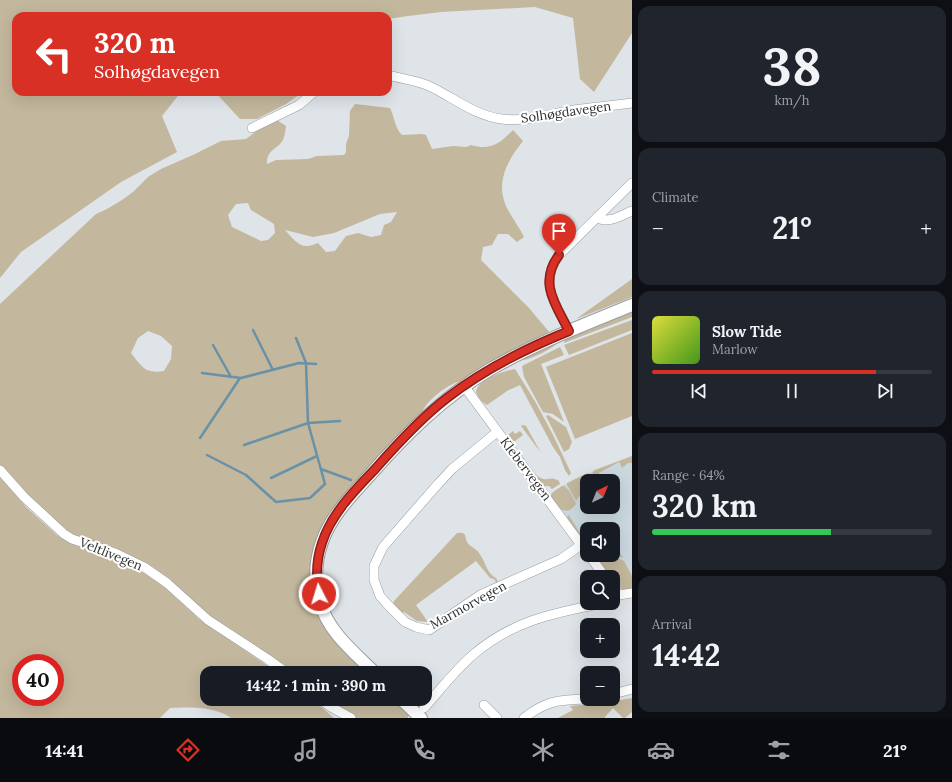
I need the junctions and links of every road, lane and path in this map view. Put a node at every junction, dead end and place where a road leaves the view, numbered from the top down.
1 (392, 76) edge
2 (309, 96) edge
3 (632, 103) edge
4 (252, 128) dead end
5 (632, 183) edge
6 (632, 211) edge
7 (597, 217) junction
8 (632, 305) edge
9 (569, 331) junction
10 (464, 386) junction
11 (497, 432) junction
12 (0, 470) edge
13 (580, 544) edge
14 (580, 546) edge
15 (632, 593) edge
16 (620, 594) edge
17 (580, 608) edge
18 (277, 666) edge
19 (368, 666) edge
20 (632, 689) edge
21 (620, 692) edge
22 (580, 700) edge
23 (330, 706) edge
24 (409, 706) edge
25 (484, 706) dead end
26 (420, 715) edge
27 (351, 718) edge
28 (497, 718) edge
29 (524, 718) edge

1 - 3 street, Solhøgdavegen
2 - 4 street
5 - 7 street
6 - 7 street
7 - 9 street
8 - 9 street
9 - 10 street
10 - 11 street, Klebervegen
10 - 19 street
11 - 13 street, Klebervegen
11 - 14 street, Marmorvegen
12 - 18 street, Veltlivegen
15 - 16 street
17 - 26 street
20 - 21 street
22 - 29 street
23 - 27 street
24 - 26 street
25 - 28 street

